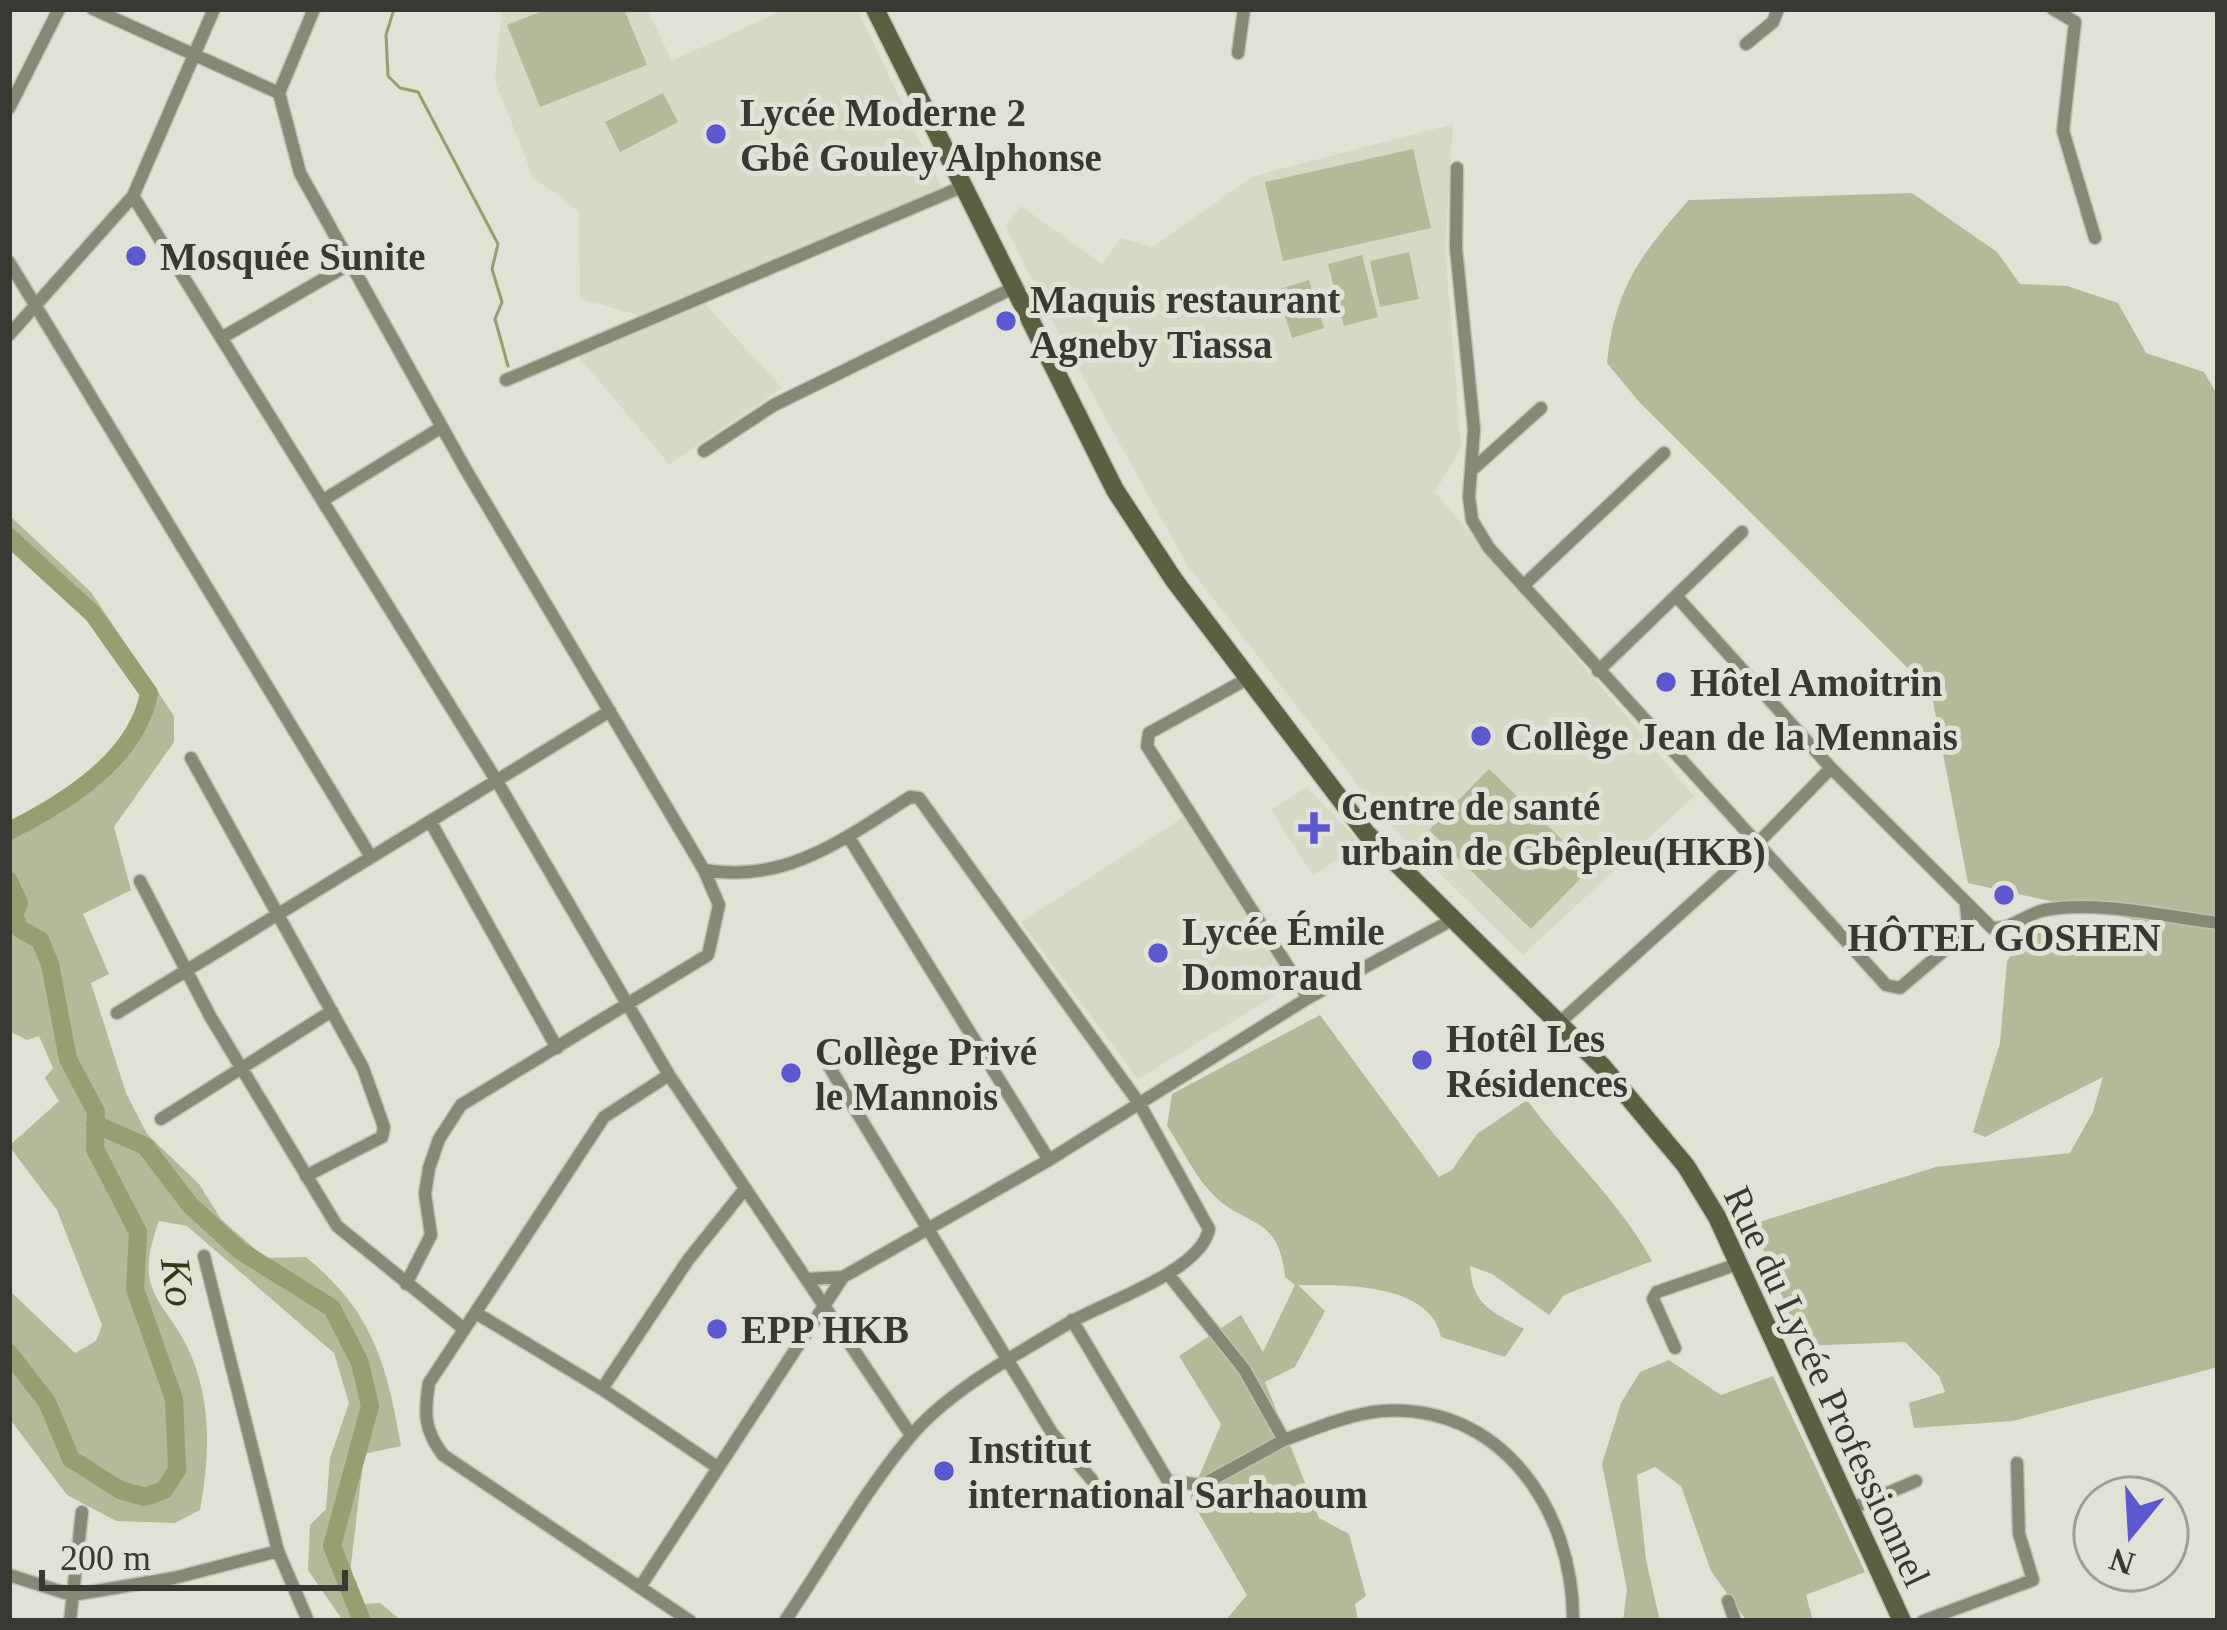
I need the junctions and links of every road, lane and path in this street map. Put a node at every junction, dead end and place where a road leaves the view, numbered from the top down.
1 (59, 9) edge
2 (93, 9) edge
3 (214, 9) edge
4 (314, 9) edge
5 (874, 9) edge
6 (1244, 9) edge
7 (1778, 9) edge
8 (2053, 9) edge
9 (1746, 44) dead end
10 (1238, 53) dead end
11 (197, 54) junction
12 (279, 93) junction
13 (9, 108) edge
14 (1457, 168) dead end
15 (964, 186) junction
16 (133, 196) junction
17 (2096, 238) dead end
18 (9, 262) edge
19 (352, 262) junction
20 (1013, 291) junction
21 (37, 309) junction
22 (9, 335) edge
23 (223, 337) junction
24 (506, 380) dead end
25 (1541, 408) dead end
26 (442, 428) junction
27 (704, 451) dead end
28 (1664, 453) dead end
29 (1472, 470) junction
30 (325, 499) junction
31 (1742, 532) dead end
32 (1522, 586) junction
33 (1677, 597) junction
34 (1598, 671) junction
35 (1247, 679) junction
36 (610, 711) junction
37 (191, 758) dead end
38 (1831, 768) junction
39 (498, 783) junction
40 (430, 821) junction
41 (848, 836) junction
42 (1755, 846) junction
43 (370, 857) junction
44 (704, 870) junction
45 (732, 875) junction
46 (140, 881) dead end
47 (719, 904) junction
48 (1966, 905) junction
49 (277, 911) junction
50 (1450, 921) junction
51 (2218, 923) edge
52 (186, 968) junction
53 (1308, 998) junction
54 (629, 1008) junction
55 (332, 1012) junction
56 (117, 1013) dead end
57 (1558, 1024) junction
58 (557, 1048) junction
59 (826, 1063) dead end
60 (243, 1068) junction
61 (669, 1076) junction
62 (1139, 1103) junction
63 (161, 1119) dead end
64 (1049, 1160) junction
65 (306, 1176) junction
66 (744, 1190) junction
67 (929, 1225) junction
68 (205, 1256) dead end
69 (1738, 1264) junction
70 (1168, 1274) junction
71 (843, 1277) junction
72 (808, 1280) junction
73 (406, 1284) junction
74 (826, 1305) junction
75 (476, 1313) junction
76 (1072, 1320) junction
77 (464, 1329) junction
78 (1675, 1348) dead end
79 (1009, 1360) junction
80 (602, 1389) junction
81 (911, 1435) junction
82 (1284, 1440) junction
83 (2017, 1463) dead end
84 (717, 1467) junction
85 (1092, 1480) dead end
86 (1916, 1480) dead end
87 (1850, 1509) junction
88 (82, 1512) dead end
89 (278, 1551) junction
90 (9, 1575) edge
91 (640, 1587) junction
92 (72, 1594) junction
93 (1728, 1601) dead end
94 (70, 1621) edge
95 (308, 1621) edge
96 (690, 1621) edge
97 (785, 1621) edge
98 (1573, 1621) edge
99 (1735, 1621) edge
100 (1902, 1621) edge
101 (1923, 1621) edge

1 - 13 street
2 - 11 street
3 - 11 street
4 - 12 street
5 - 15 main road, Rue du Lycée Professionnel
6 - 10 street
7 - 9 street
8 - 17 street
11 - 12 street
11 - 16 street
12 - 19 street
14 - 29 street
15 - 20 main road, Rue du Lycée Professionnel
15 - 24 street
16 - 21 street
16 - 23 street
18 - 21 street
19 - 23 street
19 - 26 street
20 - 27 street
20 - 35 main road, Rue du Lycée Professionnel
21 - 22 street
21 - 43 street
23 - 30 street
25 - 29 street
26 - 30 street
26 - 36 street
28 - 32 street
29 - 32 street
30 - 39 street
31 - 33 street
32 - 34 street
33 - 34 street
33 - 38 street
34 - 42 street
35 - 50 main road, Rue du Lycée Professionnel
35 - 53 street
36 - 39 street
36 - 44 street
37 - 49 street
38 - 42 street
38 - 48 street
39 - 40 street
39 - 54 street
40 - 43 street
40 - 58 street
41 - 45 street
41 - 62 street
41 - 64 street
42 - 48 street
42 - 57 street
43 - 49 street
44 - 45 street
44 - 47 street
45 - 47 street
46 - 52 street
47 - 54 street
48 - 51 street
49 - 52 street
49 - 55 street
50 - 53 street
50 - 57 main road, Rue du Lycée Professionnel
52 - 56 street
52 - 60 street
53 - 62 street
54 - 58 street
54 - 61 street
55 - 60 street
55 - 65 street
57 - 69 main road, Rue du Lycée Professionnel
58 - 73 street
59 - 67 street
60 - 63 street
60 - 65 street
61 - 66 street
61 - 75 street
62 - 64 street
62 - 70 street
64 - 67 street
65 - 73 street
66 - 72 street
66 - 80 street
67 - 71 street
67 - 79 street
68 - 89 street
69 - 78 street
69 - 87 main road, Rue du Lycée Professionnel
70 - 76 street
70 - 82 street
71 - 72 street
71 - 74 street
72 - 74 street
73 - 77 street
74 - 81 street
74 - 84 street
75 - 77 street
75 - 80 street
76 - 79 street
76 - 82 street
77 - 91 street
79 - 81 street
79 - 85 street
80 - 84 street
81 - 97 street
82 - 98 street
83 - 101 street
84 - 91 street
86 - 87 street
87 - 100 main road, Rue du Lycée Professionnel
88 - 92 street
89 - 92 street
89 - 95 street
90 - 92 street
91 - 96 street
92 - 94 street
93 - 99 street

